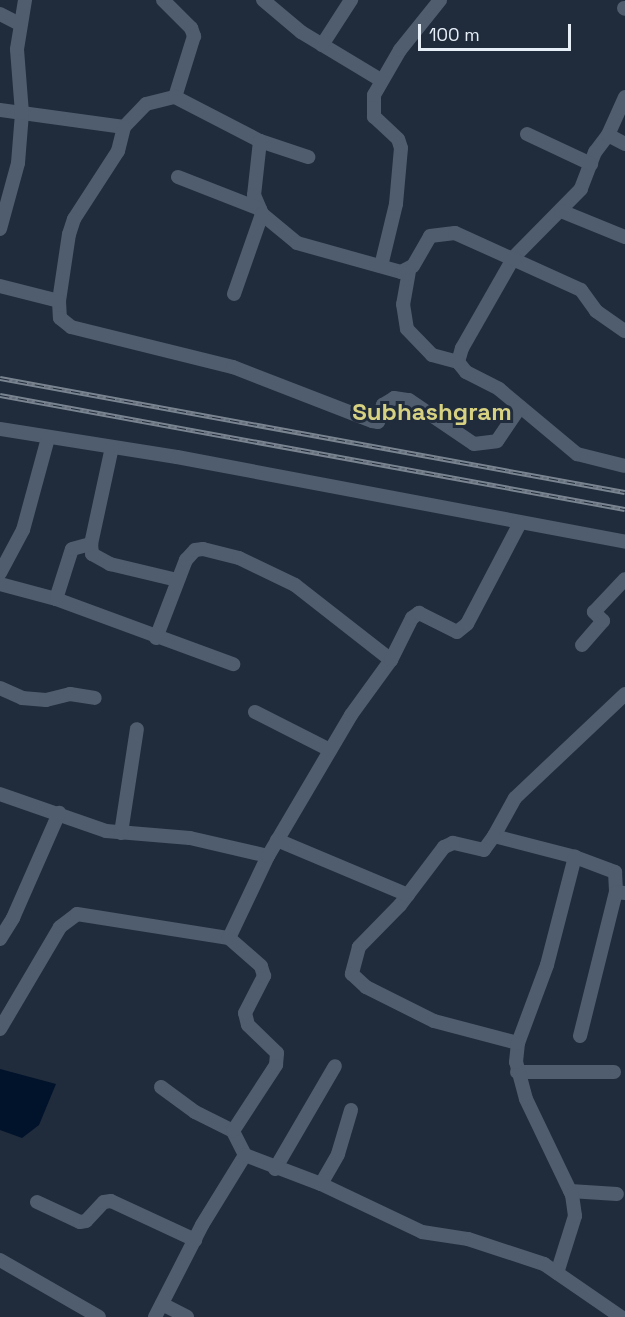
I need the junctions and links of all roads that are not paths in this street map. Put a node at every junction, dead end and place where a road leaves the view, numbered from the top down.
1 (25, 0) edge
2 (263, 0) edge
3 (351, 0) edge
4 (440, 0) edge
5 (165, 1) edge
6 (0, 14) edge
7 (20, 24) junction
8 (322, 45) junction
9 (381, 80) junction
10 (175, 97) junction
11 (625, 97) edge
12 (0, 110) edge
13 (22, 113) junction
14 (124, 127) junction
15 (526, 134) dead end
16 (608, 135) junction
17 (260, 141) junction
18 (625, 144) edge
19 (308, 156) dead end
20 (591, 164) junction
21 (178, 177) dead end
22 (561, 210) junction
23 (261, 211) junction
24 (0, 230) edge
25 (625, 237) edge
26 (514, 257) junction
27 (381, 266) junction
28 (408, 271) junction
29 (0, 286) edge
30 (234, 294) dead end
31 (58, 301) junction
32 (625, 331) edge
33 (458, 362) junction
34 (520, 407) junction
35 (2, 430) edge
36 (48, 438) junction
37 (0, 444) edge
38 (112, 447) junction
39 (625, 466) edge
40 (520, 523) junction
41 (625, 542) edge
42 (91, 544) junction
43 (0, 573) edge
44 (625, 579) edge
45 (177, 580) junction
46 (0, 584) edge
47 (56, 599) junction
48 (156, 638) junction
49 (582, 645) dead end
50 (391, 660) junction
51 (233, 664) dead end
52 (0, 688) edge
53 (625, 694) edge
54 (94, 698) dead end
55 (255, 712) dead end
56 (137, 729) dead end
57 (330, 750) junction
58 (0, 794) edge
59 (58, 813) junction
60 (121, 832) junction
61 (494, 836) junction
62 (277, 840) junction
63 (268, 856) junction
64 (574, 856) junction
65 (621, 892) edge
66 (408, 895) junction
67 (229, 938) junction
68 (0, 939) edge
69 (0, 1029) edge
70 (580, 1036) dead end
71 (518, 1043) junction
72 (336, 1066) dead end
73 (517, 1072) junction
74 (614, 1072) dead end
75 (161, 1087) dead end
76 (351, 1110) dead end
77 (232, 1131) junction
78 (245, 1155) junction
79 (275, 1169) junction
80 (321, 1184) junction
81 (570, 1191) junction
82 (617, 1194) dead end
83 (38, 1202) dead end
84 (195, 1240) junction
85 (0, 1260) edge
86 (557, 1274) junction
87 (162, 1304) junction
88 (99, 1317) edge
89 (155, 1317) edge
90 (187, 1317) edge
91 (621, 1317) edge

1 - 7 street
2 - 8 street
3 - 8 street
4 - 9 street
5 - 10 street
6 - 7 street
7 - 13 street
8 - 9 street
9 - 27 street
10 - 14 street
10 - 17 street
11 - 16 street
12 - 13 street
13 - 14 street
13 - 24 street
14 - 31 street
15 - 20 street
16 - 18 street
16 - 20 street
17 - 19 street
17 - 23 street
20 - 22 street
21 - 23 street
22 - 25 street
22 - 26 street
23 - 27 street
23 - 30 street
26 - 28 street
26 - 32 street
26 - 33 street
27 - 28 street
28 - 33 street
29 - 31 street
31 - 34 street
33 - 34 street
34 - 39 street
35 - 36 street
35 - 37 street
36 - 38 street
36 - 43 street
38 - 40 street
38 - 42 street
40 - 41 street
40 - 50 street
42 - 45 street
42 - 47 street
44 - 49 street
45 - 48 street
45 - 50 street
46 - 47 street
47 - 48 street
48 - 51 street
50 - 57 street
52 - 54 street
53 - 61 street
55 - 57 street
56 - 60 street
57 - 62 street
58 - 59 street
59 - 60 street
59 - 68 street
60 - 63 street
61 - 64 street
61 - 66 street
62 - 63 street
62 - 66 street
63 - 67 street
64 - 65 street
64 - 71 street
65 - 70 street
66 - 71 street
67 - 69 street
67 - 77 street
71 - 73 street
72 - 79 street
73 - 74 street
73 - 81 street
75 - 77 street
76 - 80 street
77 - 78 street
78 - 79 street
78 - 84 street
79 - 80 street
80 - 86 street
81 - 82 street
81 - 86 street
83 - 84 street
84 - 87 street
85 - 88 street
86 - 91 street
87 - 89 street
87 - 90 street

